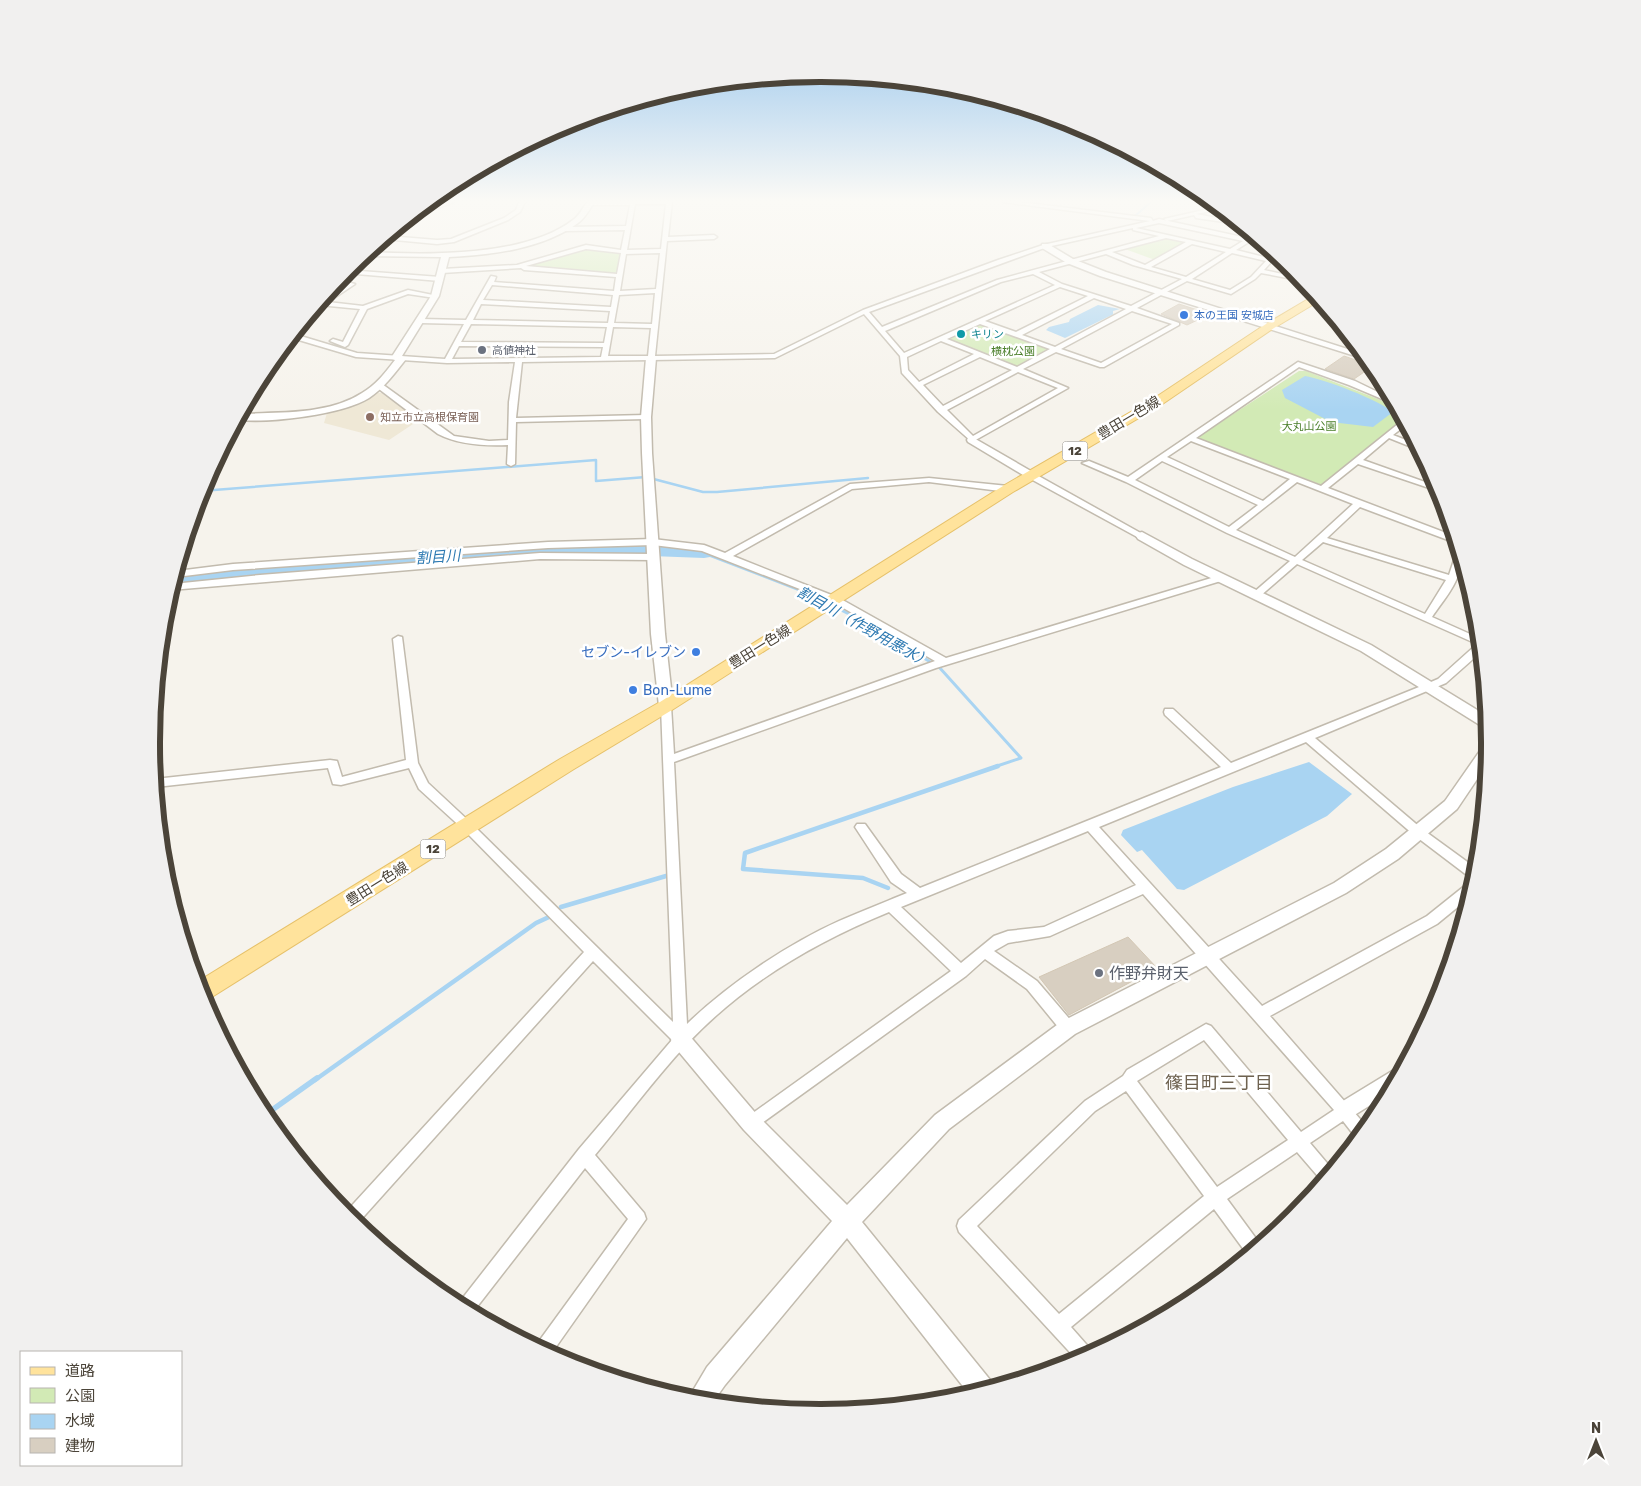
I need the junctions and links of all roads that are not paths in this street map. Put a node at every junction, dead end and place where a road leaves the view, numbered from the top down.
1 (442, 271) edge
2 (475, 271) edge
3 (496, 271) edge
4 (561, 271) edge
5 (621, 271) edge
6 (660, 271) edge
7 (972, 271) edge
8 (1099, 271) edge
9 (1161, 271) edge
10 (1200, 271) edge
11 (1261, 271) edge
12 (1263, 271) edge
13 (357, 272) edge
14 (1034, 272) joint
15 (441, 275) junction
16 (620, 276) junction
17 (1289, 277) edge
18 (1187, 279) junction
19 (346, 283) edge
20 (490, 283) junction
21 (1060, 285) junction
22 (658, 291) junction
23 (338, 293) edge
24 (616, 293) junction
25 (1161, 293) junction
26 (435, 296) junction
27 (1094, 296) junction
28 (479, 302) junction
29 (1311, 302) edge
30 (328, 304) edge
31 (364, 308) junction
32 (613, 309) junction
33 (1134, 309) junction
34 (865, 311) junction
35 (421, 321) junction
36 (979, 321) junction
37 (468, 322) junction
38 (654, 326) junction
39 (1270, 326) junction
40 (609, 327) junction
41 (881, 330) junction
42 (304, 332) edge
43 (1016, 335) junction
44 (299, 338) edge
45 (941, 339) junction
46 (457, 344) junction
47 (606, 345) junction
48 (1056, 350) junction
49 (978, 354) junction
50 (1354, 354) edge
51 (903, 356) junction
52 (398, 358) junction
53 (651, 358) junction
54 (604, 360) junction
55 (447, 361) junction
56 (519, 361) junction
57 (1018, 370) junction
58 (918, 385) junction
59 (379, 386) junction
60 (1383, 398) edge
61 (941, 410) junction
62 (246, 417) edge
63 (646, 417) junction
64 (512, 420) junction
65 (1400, 426) edge
66 (1388, 435) junction
67 (1190, 438) junction
68 (972, 440) junction
69 (512, 442) junction
70 (1409, 444) edge
71 (1162, 458) junction
72 (1358, 461) junction
73 (1086, 463) dead end
74 (511, 464) dead end
75 (1032, 476) junction
76 (1296, 479) junction
77 (1128, 480) junction
78 (1429, 486) edge
79 (1008, 489) junction
80 (1322, 489) junction
81 (1264, 504) junction
82 (1358, 504) junction
83 (1230, 531) junction
84 (1142, 536) joint
85 (1448, 537) edge
86 (1321, 538) junction
87 (653, 550) junction
88 (726, 556) junction
89 (1295, 560) junction
90 (1456, 566) edge
91 (183, 573) edge
92 (1222, 578) junction
93 (1452, 578) junction
94 (180, 586) edge
95 (1256, 595) junction
96 (831, 603) junction
97 (1426, 619) junction
98 (398, 639) dead end
99 (1472, 639) edge
100 (1474, 652) edge
101 (938, 664) junction
102 (1428, 688) junction
103 (666, 706) junction
104 (1169, 712) dead end
105 (1480, 719) edge
106 (1307, 737) junction
107 (668, 760) junction
108 (1481, 761) edge
109 (412, 763) junction
110 (1230, 769) junction
111 (161, 782) edge
112 (1090, 825) junction
113 (861, 827) dead end
114 (468, 828) junction
115 (1418, 832) junction
116 (1468, 869) edge
117 (1145, 887) junction
118 (918, 895) junction
119 (1462, 896) edge
120 (891, 906) junction
121 (984, 951) junction
122 (592, 952) junction
123 (1206, 956) junction
124 (961, 972) junction
125 (207, 989) edge
126 (1260, 1014) junction
127 (1068, 1028) junction
128 (681, 1040) junction
129 (1128, 1081) junction
130 (1386, 1084) edge
131 (1345, 1111) junction
132 (751, 1123) junction
133 (1358, 1127) edge
134 (1300, 1143) junction
135 (585, 1154) junction
136 (1324, 1170) edge
137 (1216, 1197) junction
138 (356, 1213) edge
139 (847, 1221) junction
140 (1251, 1244) edge
141 (470, 1302) edge
142 (1058, 1325) junction
143 (548, 1344) edge
144 (1080, 1350) edge
145 (977, 1384) edge
146 (705, 1393) edge

1 - 15 street
2 - 15 street
3 - 20 street
4 - 16 street
5 - 16 street
6 - 22 street
7 - 34 street
8 - 25 street
9 - 18 street
10 - 18 street
11 - 18 street
12 - 17 street
13 - 15 street
14 - 21 street
14 - 41 street
15 - 26 street
16 - 24 street
18 - 25 street
19 - 23 street
20 - 24 street
20 - 28 street
21 - 27 street
21 - 36 street
22 - 24 street
22 - 38 street
24 - 32 street
25 - 33 street
25 - 39 street
26 - 31 street
26 - 35 street
27 - 33 street
27 - 43 street
28 - 32 street
28 - 37 street
29 - 39 main road, 豊田一色線 / 12
30 - 31 street
31 - 42 street
32 - 40 street
33 - 48 street
33 - 48 street
34 - 41 street
34 - 53 street
35 - 37 street
35 - 52 street
36 - 43 street
36 - 45 street
37 - 40 street
37 - 46 street
38 - 40 street
38 - 53 street
39 - 50 street
39 - 75 main road, 豊田一色線 / 12
40 - 47 street
41 - 51 street
43 - 48 street
44 - 52 street
45 - 49 street
45 - 51 street
46 - 47 street
46 - 55 street
47 - 54 street
48 - 57 street
49 - 57 street
49 - 58 street
51 - 58 street
52 - 55 street
52 - 59 street
53 - 54 street
53 - 63 street
54 - 56 street
55 - 56 street
56 - 64 street
57 - 61 street
57 - 68 street
58 - 61 street
59 - 62 street
59 - 69 street
60 - 67 street
61 - 68 street
63 - 64 street
63 - 87 street
64 - 69 street
65 - 66 street
66 - 70 street
66 - 72 street
67 - 71 street
67 - 76 street
68 - 75 street
69 - 74 street
71 - 77 street
71 - 81 street
72 - 78 street
72 - 80 street
73 - 77 street
75 - 79 main road, 豊田一色線 / 12
75 - 84 street
76 - 80 street
76 - 81 street
77 - 83 street
79 - 88 street
79 - 96 main road, 豊田一色線 / 12
80 - 82 street
81 - 83 street
82 - 85 street
82 - 86 street
83 - 89 street
84 - 92 street
86 - 89 street
86 - 93 street
87 - 88 street
87 - 91 street
87 - 94 street
87 - 103 street
88 - 96 street
89 - 95 street
89 - 97 street
90 - 93 street
92 - 95 street
92 - 101 street
93 - 97 street
95 - 102 street
96 - 101 street
96 - 103 main road, 豊田一色線 / 12
97 - 99 street
98 - 109 street
100 - 102 street
101 - 107 street
102 - 105 street
102 - 106 street
103 - 107 street
103 - 114 main road, 豊田一色線 / 12
104 - 110 street
106 - 110 street
106 - 115 street
107 - 128 street
108 - 115 street
109 - 111 street
109 - 114 street
110 - 112 street
112 - 117 street
112 - 118 street
113 - 118 street
114 - 122 street
114 - 125 main road, 豊田一色線 / 12
115 - 116 street
115 - 123 street
117 - 121 street
117 - 123 street
118 - 120 street
119 - 126 street
120 - 124 street
120 - 128 street
121 - 124 street
121 - 127 street
122 - 128 street
122 - 138 street
123 - 126 street
123 - 127 street
124 - 132 street
126 - 131 street
127 - 139 street
128 - 132 street
128 - 135 street
129 - 134 street
129 - 137 street
129 - 142 street
130 - 131 street
131 - 133 street
131 - 134 street
132 - 139 street
134 - 136 street
134 - 137 street
135 - 141 street
135 - 143 street
137 - 140 street
137 - 142 street
139 - 145 street
139 - 146 street
142 - 144 street

